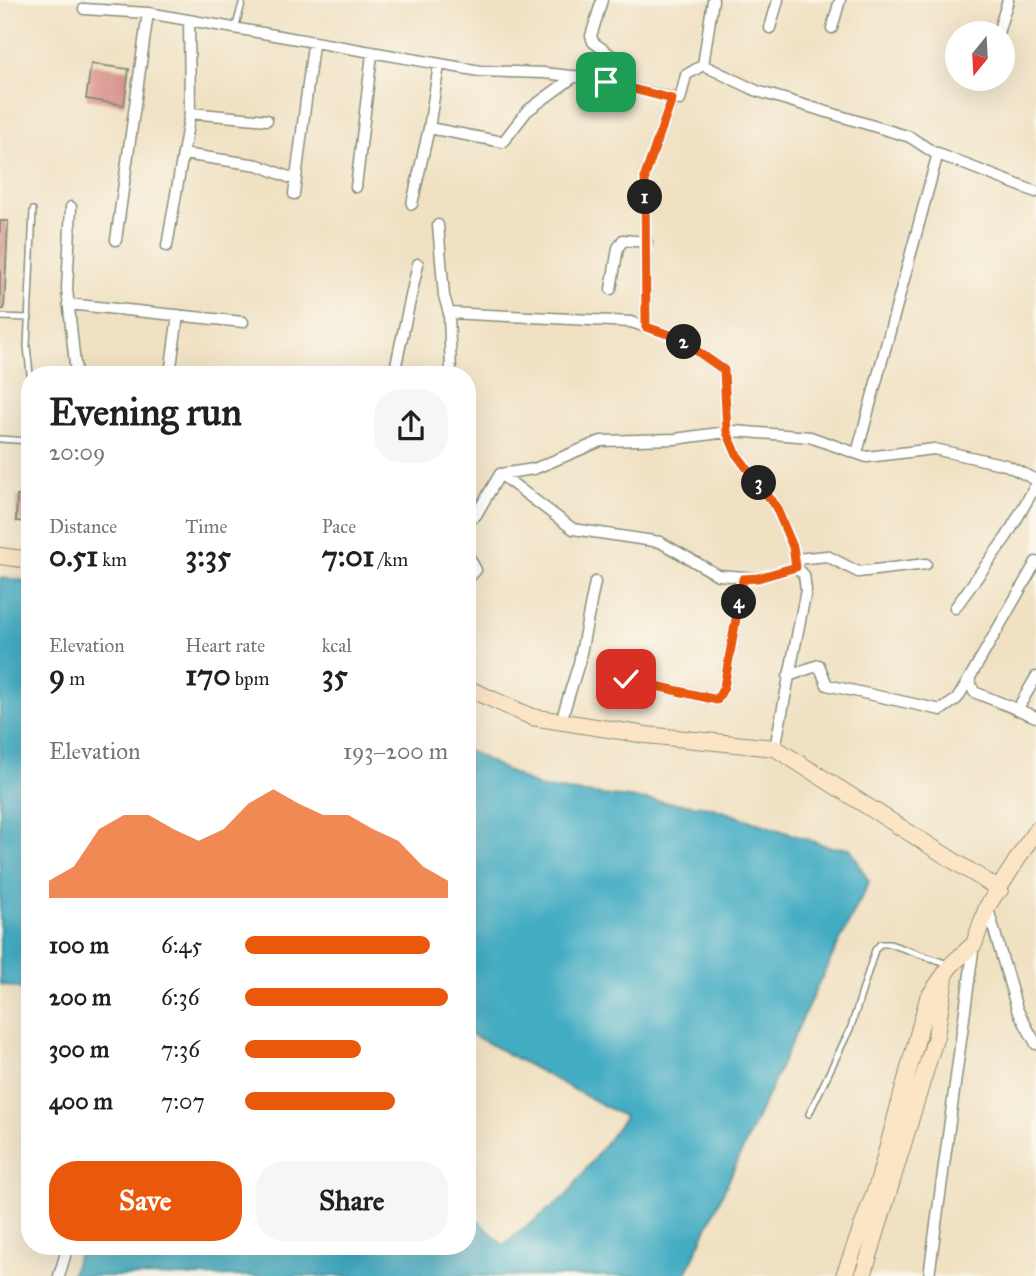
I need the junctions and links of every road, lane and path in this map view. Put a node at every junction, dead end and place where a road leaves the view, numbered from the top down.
1 (243, 0) edge
2 (603, 0) edge
3 (713, 0) edge
4 (778, 0) edge
5 (840, 0) edge
6 (1008, 0) edge
7 (84, 9) dead end
8 (148, 13) junction
9 (189, 20) junction
10 (1002, 21) edge
11 (770, 28) dead end
12 (832, 28) dead end
13 (235, 29) junction
14 (313, 45) junction
15 (372, 54) junction
16 (439, 65) junction
17 (703, 65) junction
18 (575, 76) junction
19 (606, 82) junction
20 (672, 99) junction
21 (190, 113) junction
22 (267, 120) dead end
23 (429, 128) junction
24 (938, 153) junction
25 (183, 154) junction
26 (296, 180) junction
27 (356, 187) dead end
28 (1036, 192) edge
29 (294, 194) dead end
30 (412, 204) dead end
31 (71, 207) dead end
32 (33, 210) dead end
33 (438, 225) dead end
34 (116, 240) dead end
35 (647, 243) junction
36 (167, 246) dead end
37 (418, 264) dead end
38 (611, 289) dead end
39 (68, 304) junction
40 (449, 313) junction
41 (178, 316) junction
42 (0, 317) edge
43 (29, 318) junction
44 (243, 322) dead end
45 (646, 327) junction
46 (30, 366) edge
47 (75, 366) edge
48 (171, 366) edge
49 (396, 366) edge
50 (451, 366) edge
51 (727, 432) junction
52 (0, 439) edge
53 (21, 440) edge
54 (857, 453) junction
55 (500, 474) junction
56 (1036, 482) edge
57 (476, 515) edge
58 (0, 556) edge
59 (21, 559) edge
60 (1036, 562) edge
61 (796, 563) junction
62 (926, 564) dead end
63 (743, 579) junction
64 (595, 582) dead end
65 (955, 608) dead end
66 (788, 676) junction
67 (1036, 677) edge
68 (626, 679) dead end
69 (969, 679) junction
70 (476, 692) edge
71 (1017, 710) junction
72 (1036, 717) edge
73 (561, 721) junction
74 (775, 748) junction
75 (1036, 830) edge
76 (1000, 890) junction
77 (987, 907) junction
78 (974, 944) junction
79 (948, 971) junction
80 (1036, 1044) edge
81 (809, 1114) dead end
82 (937, 1218) junction
83 (65, 1255) edge
84 (59, 1276) edge
85 (844, 1276) edge
86 (863, 1276) edge
87 (929, 1276) edge
88 (936, 1276) edge

1 - 13 lane
2 - 19 street
3 - 17 street
4 - 11 street
5 - 12 street
6 - 10 street
7 - 8 street
8 - 9 street
8 - 34 street
9 - 13 street
9 - 21 street
13 - 14 street
14 - 15 street
14 - 26 street
15 - 16 street
15 - 27 street
16 - 18 street
16 - 23 street
17 - 20 street
17 - 24 street
18 - 19 street
18 - 23 street
19 - 20 street
20 - 35 street
21 - 22 street
21 - 25 street
23 - 30 street
24 - 28 street
24 - 54 street
25 - 26 street
25 - 36 street
26 - 29 street
31 - 39 street
32 - 43 lane
33 - 40 street
35 - 38 street
35 - 45 street
37 - 49 street
39 - 41 street
39 - 47 street
40 - 45 street
40 - 50 street
41 - 44 street
41 - 48 street
42 - 43 lane
43 - 46 lane
45 - 51 street
51 - 54 street
51 - 55 street
51 - 61 street
52 - 53 lane
54 - 56 street
55 - 57 street
55 - 63 street
56 - 65 street
58 - 59 street
60 - 69 street
61 - 62 street
61 - 63 street
61 - 66 street
63 - 68 street
64 - 73 street
66 - 69 street
66 - 74 street
67 - 71 street
69 - 71 street
70 - 73 street
71 - 72 street
73 - 74 street
74 - 76 street
75 - 76 street
76 - 77 street
77 - 78 street
77 - 80 street
78 - 79 street
78 - 82 street
79 - 81 lane
79 - 85 street
79 - 86 street
82 - 87 street
82 - 88 street
83 - 84 street

